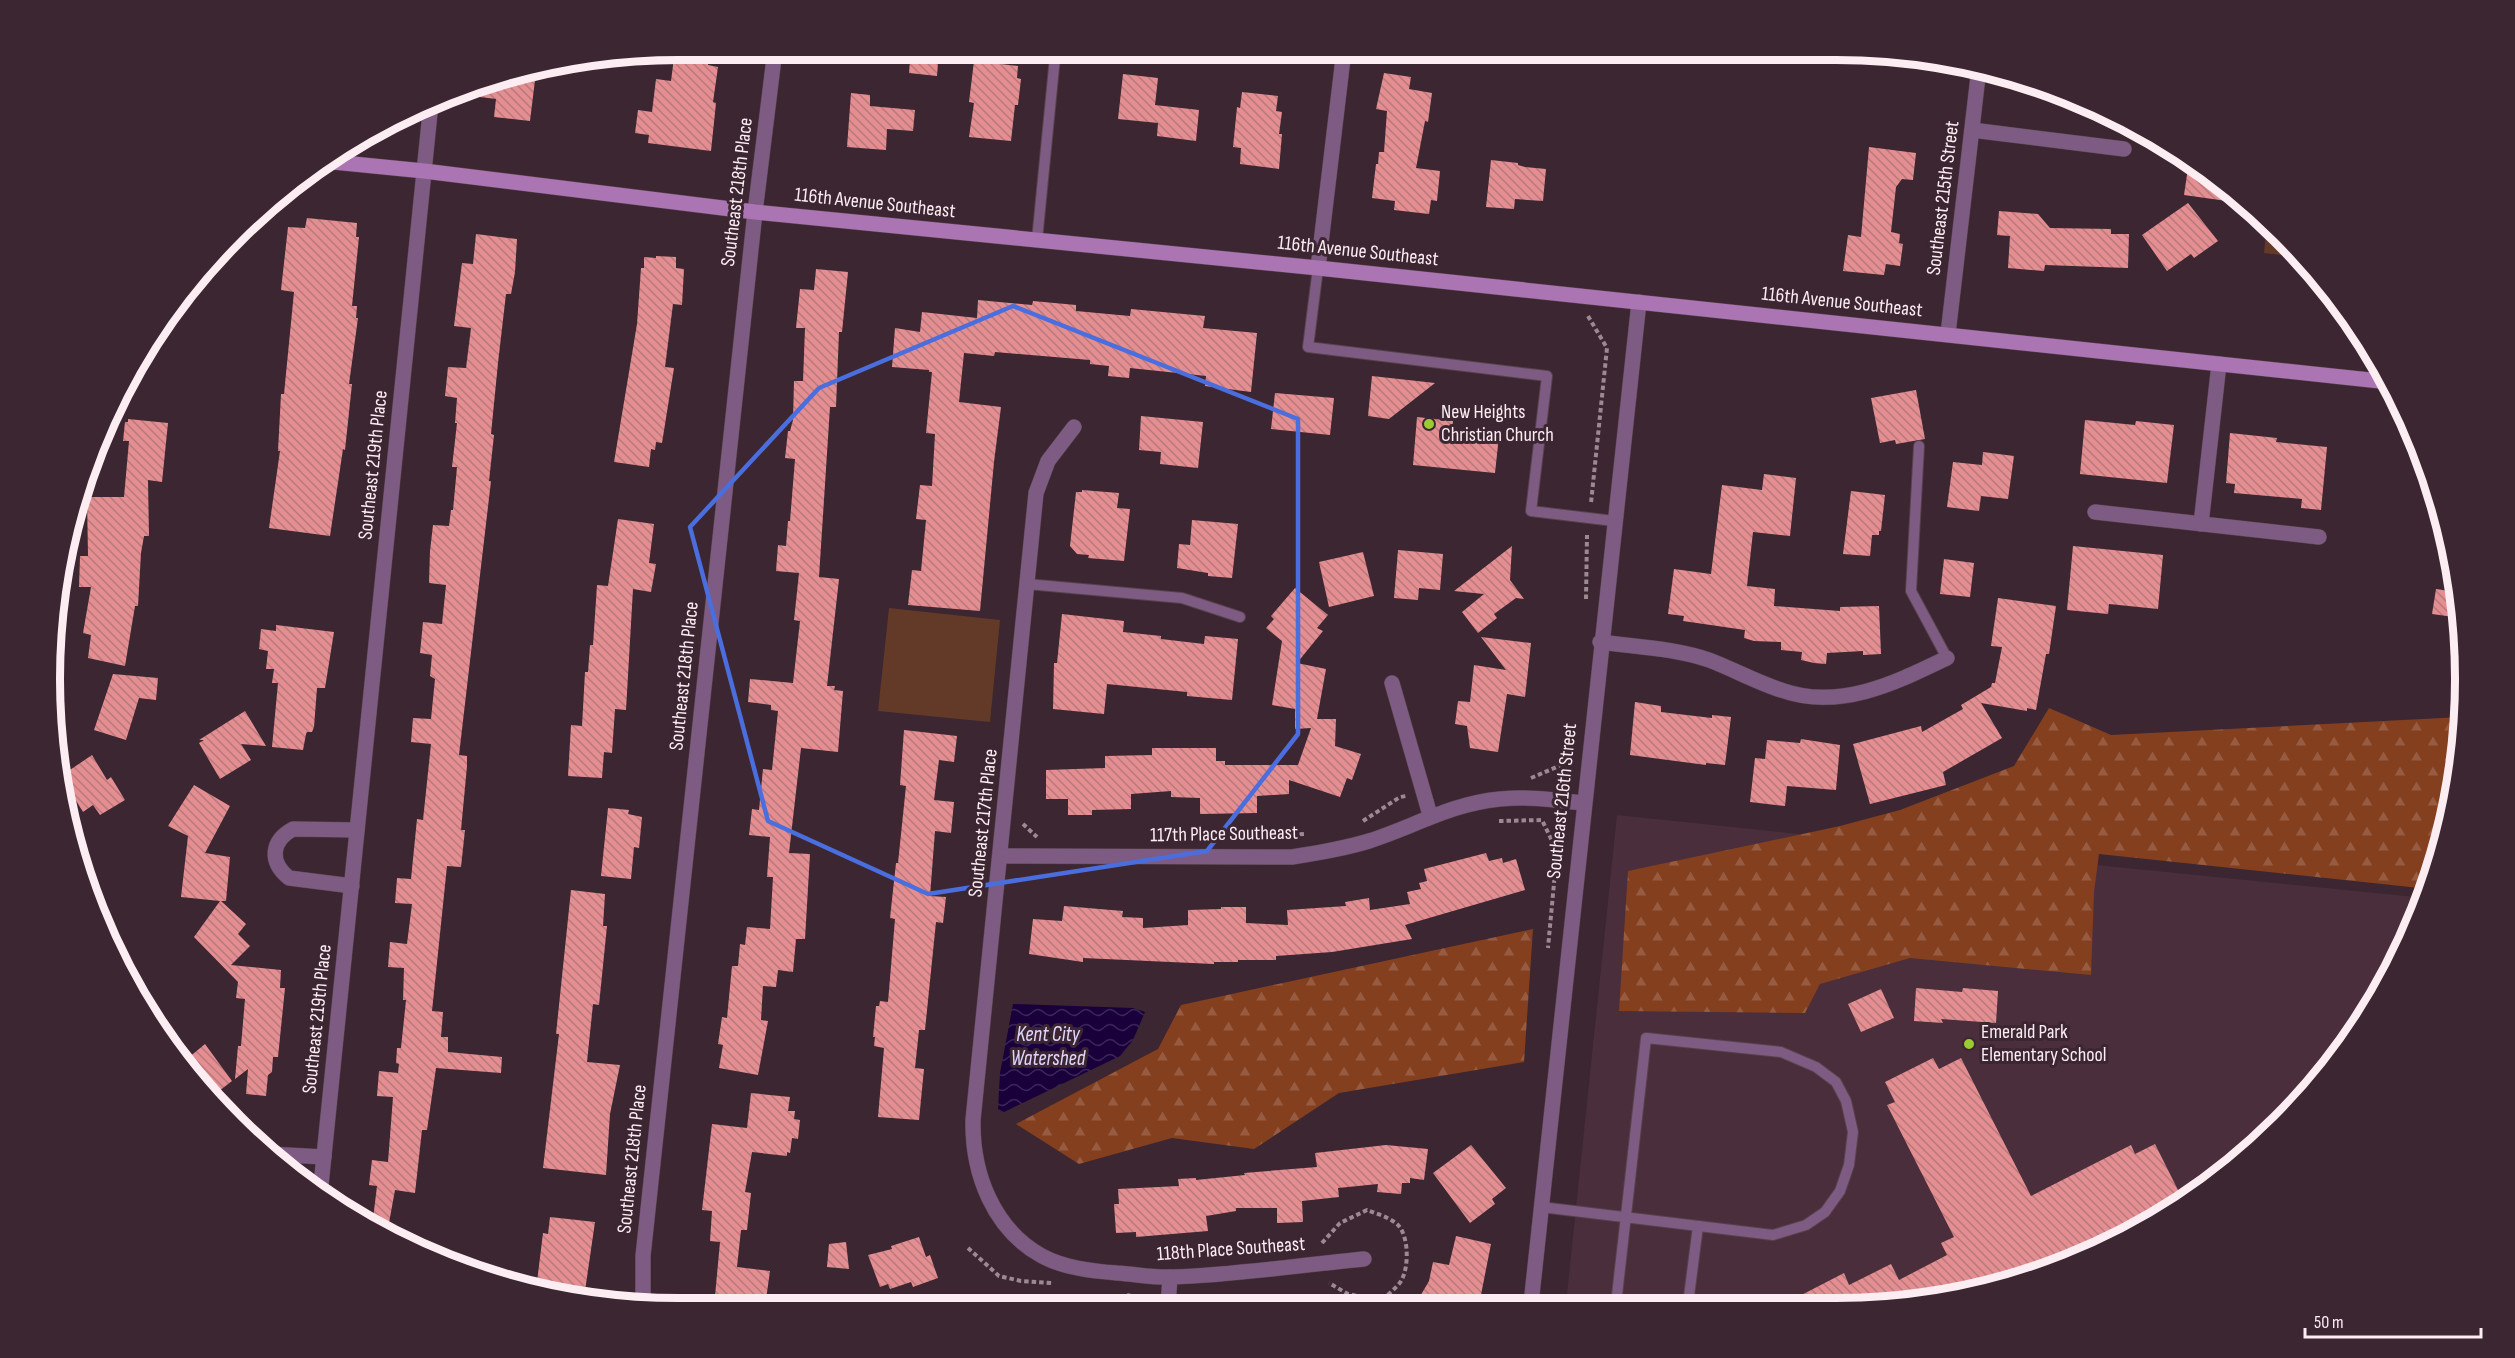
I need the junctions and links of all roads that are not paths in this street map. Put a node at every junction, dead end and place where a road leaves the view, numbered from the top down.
1 (774, 60) edge
2 (1055, 60) edge
3 (1343, 60) edge
4 (1978, 77) edge
5 (430, 112) edge
6 (1972, 130) junction
7 (2124, 149) dead end
8 (338, 162) edge
9 (424, 171) junction
10 (755, 212) junction
11 (1037, 240) junction
12 (1317, 268) junction
13 (1639, 302) junction
14 (1948, 334) junction
15 (2218, 364) junction
16 (2378, 381) edge
17 (1074, 427) dead end
18 (1919, 446) dead end
19 (2095, 512) dead end
20 (1614, 521) junction
21 (2201, 524) junction
22 (2319, 537) dead end
23 (1027, 584) junction
24 (1240, 617) dead end
25 (1600, 642) junction
26 (1947, 658) joint
27 (1392, 682) dead end
28 (1583, 803) junction
29 (1430, 815) junction
30 (357, 830) junction
31 (1001, 856) junction
32 (352, 886) junction
33 (284, 1155) edge
34 (324, 1157) junction
35 (321, 1184) edge
36 (1541, 1207) junction
37 (1625, 1217) junction
38 (1008, 1226) joint
39 (1698, 1226) junction
40 (1364, 1259) dead end
41 (1170, 1277) junction
42 (644, 1297) edge
43 (1168, 1298) edge
44 (1532, 1298) edge
45 (1617, 1298) edge
46 (1689, 1298) edge

1 - 10 street, Southeast 218th Place
2 - 11 lane
3 - 12 street
4 - 6 street, Southeast 215th Street
5 - 9 street, Southeast 219th Place
6 - 7 street
6 - 14 street, Southeast 215th Street
8 - 9 main road, 116th Avenue Southeast
9 - 10 main road, 116th Avenue Southeast
9 - 30 street, Southeast 219th Place
10 - 11 main road, 116th Avenue Southeast
10 - 42 street, Southeast 218th Place
11 - 12 main road, 116th Avenue Southeast
12 - 13 main road, 116th Avenue Southeast
12 - 20 lane
13 - 14 main road, 116th Avenue Southeast
13 - 20 street, Southeast 216th Street
14 - 15 main road, 116th Avenue Southeast
15 - 16 main road, 116th Avenue Southeast
15 - 21 street
17 - 23 street, Southeast 217th Place
18 - 26 lane
19 - 21 street
20 - 25 street, Southeast 216th Street
21 - 22 street
23 - 24 lane
23 - 31 street, Southeast 217th Place
25 - 26 street
25 - 28 street, Southeast 216th Street
27 - 29 street
28 - 29 street, 117th Place Southeast
28 - 36 street, Southeast 216th Street
29 - 31 street, 117th Place Southeast
30 - 32 street, Southeast 219th Place
30 - 32 street
31 - 38 street, Southeast 217th Place
32 - 34 street, Southeast 219th Place
33 - 34 street
34 - 35 street, Southeast 219th Place
36 - 37 lane
36 - 44 street, Southeast 216th Street
37 - 39 lane
37 - 39 lane
37 - 45 lane
38 - 41 street, 118th Place Southeast
39 - 46 lane
40 - 41 street, 118th Place Southeast
41 - 43 street

